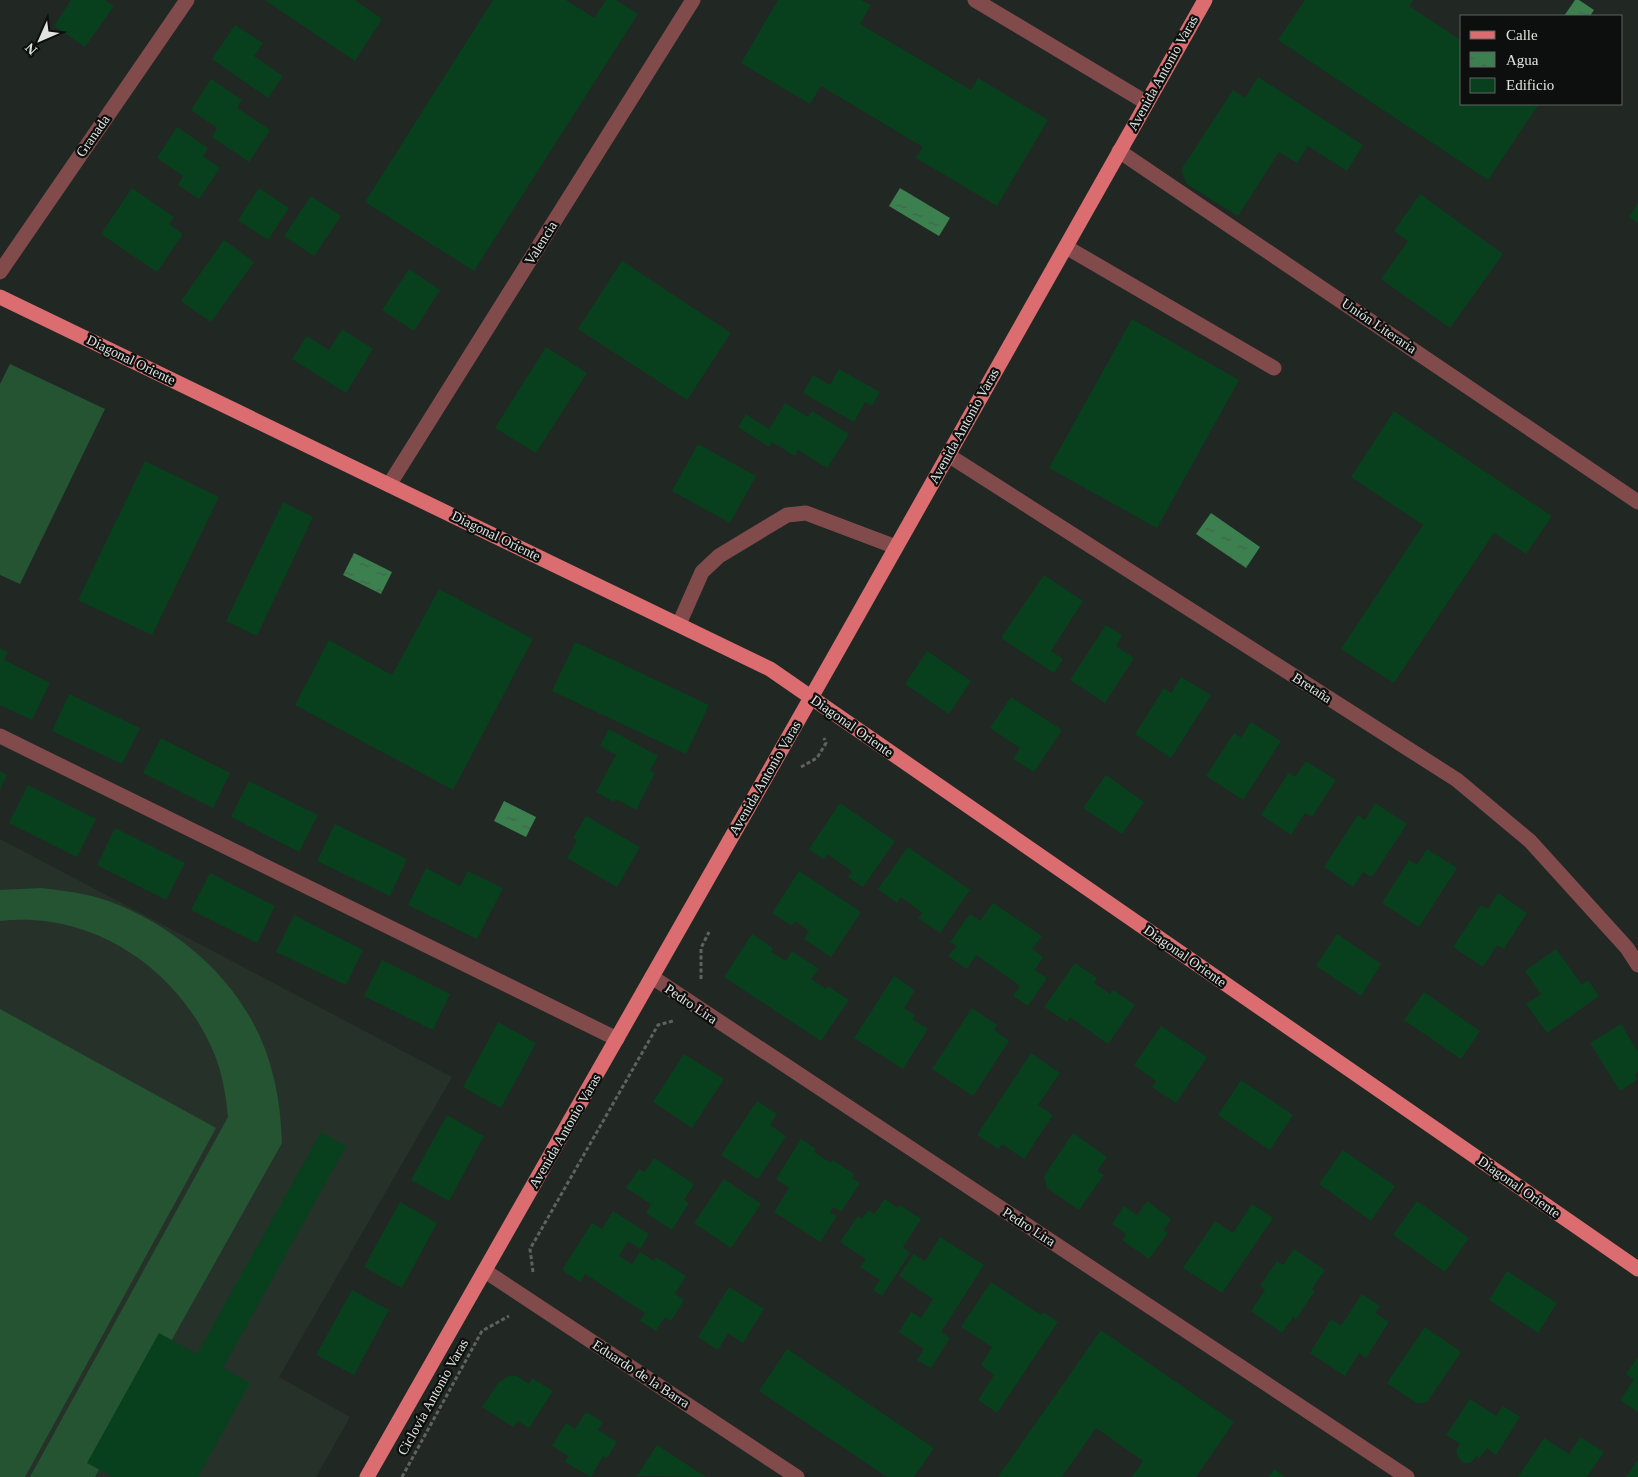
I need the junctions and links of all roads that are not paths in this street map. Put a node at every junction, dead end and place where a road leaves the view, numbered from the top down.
1 (187, 0) edge
2 (693, 0) edge
3 (975, 0) edge
4 (1205, 0) edge
5 (1147, 103) junction
6 (1119, 151) junction
7 (1066, 247) junction
8 (0, 272) edge
9 (0, 297) edge
10 (1274, 368) dead end
11 (948, 455) junction
12 (389, 485) junction
13 (1638, 502) edge
14 (896, 547) junction
15 (679, 624) junction
16 (812, 697) junction
17 (0, 736) edge
18 (1638, 965) edge
19 (652, 977) junction
20 (617, 1039) junction
21 (1638, 1269) edge
22 (485, 1271) junction
23 (367, 1477) edge
24 (797, 1477) edge
25 (1407, 1477) edge

1 - 8 street, Granada
2 - 12 street, Valencia
3 - 5 street
4 - 5 main road, Avenida Antonio Varas
5 - 6 main road, Avenida Antonio Varas
6 - 7 main road, Avenida Antonio Varas
6 - 13 street, Unión Literaria
7 - 10 street
7 - 11 main road, Avenida Antonio Varas
9 - 12 main road, Diagonal Oriente
11 - 14 main road, Avenida Antonio Varas
11 - 18 street, Bretaña
12 - 15 main road, Diagonal Oriente
14 - 15 street
14 - 16 main road, Avenida Antonio Varas
15 - 16 main road, Diagonal Oriente
16 - 19 main road, Avenida Antonio Varas
16 - 21 main road, Diagonal Oriente
17 - 20 street
19 - 20 main road, Avenida Antonio Varas
19 - 25 street, Pedro Lira
20 - 22 main road, Avenida Antonio Varas
22 - 23 main road, Avenida Antonio Varas
22 - 24 street, Eduardo de la Barra

